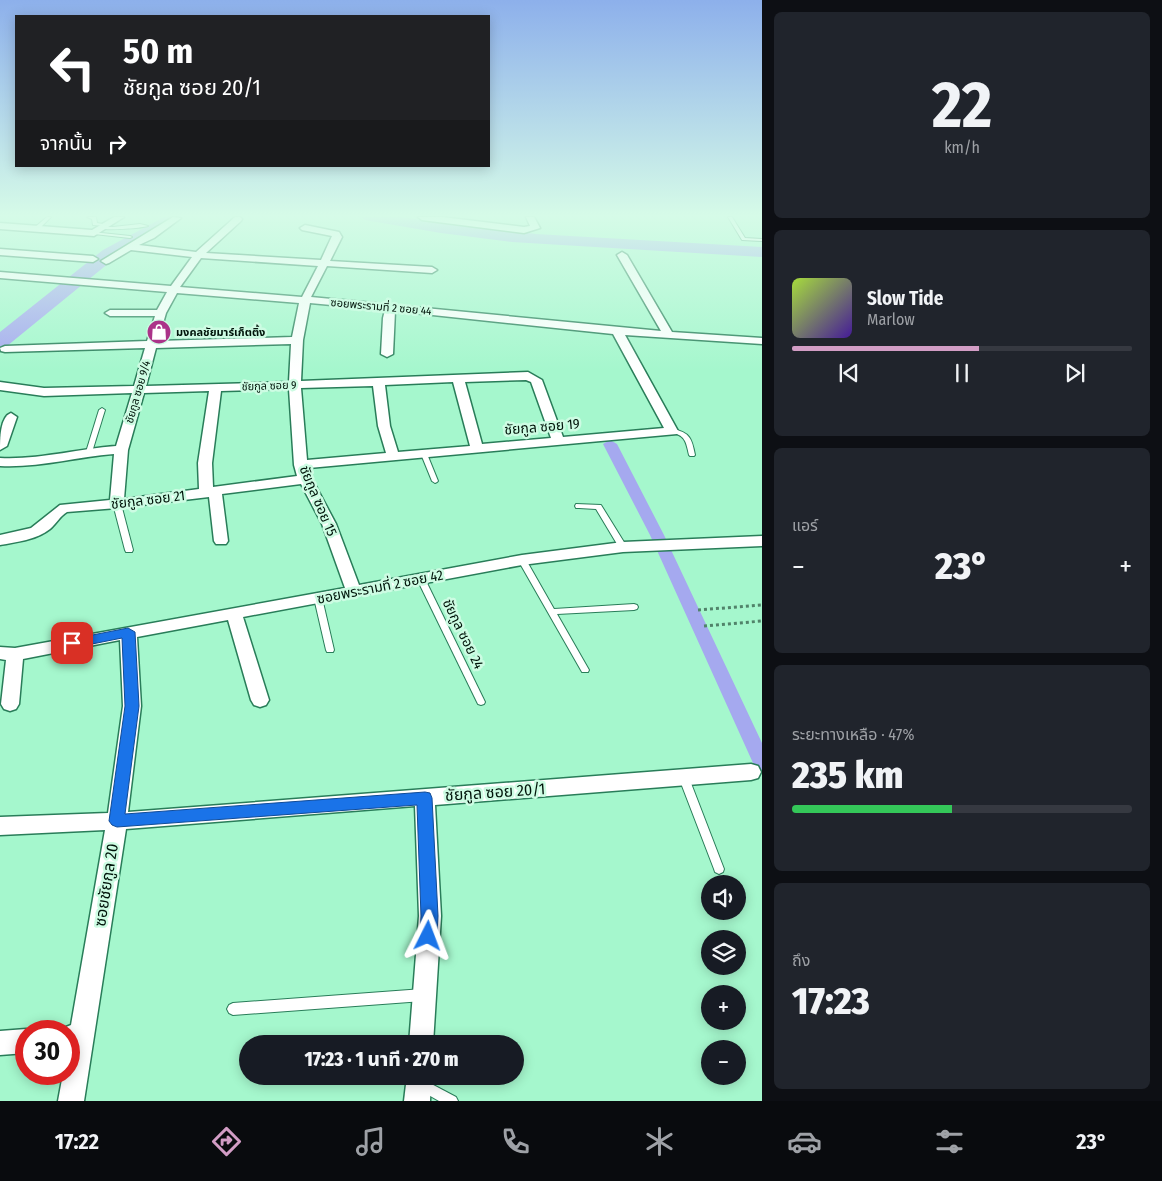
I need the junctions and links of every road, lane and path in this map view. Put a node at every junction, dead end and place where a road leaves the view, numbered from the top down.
1 (188, 268) edge
2 (320, 268) edge
3 (407, 268) edge
4 (630, 268) edge
5 (432, 270) dead end
6 (0, 275) edge
7 (173, 290) junction
8 (305, 300) junction
9 (391, 307) junction
10 (110, 313) dead end
11 (161, 313) junction
12 (617, 331) junction
13 (669, 335) junction
14 (296, 340) junction
15 (762, 341) edge
16 (151, 344) junction
17 (5, 349) dead end
18 (387, 354) dead end
19 (458, 379) junction
20 (378, 381) junction
21 (295, 385) junction
22 (0, 386) edge
23 (216, 388) junction
24 (140, 389) junction
25 (102, 410) dead end
26 (11, 417) dead end
27 (672, 431) junction
28 (558, 441) junction
29 (0, 446) edge
30 (477, 449) junction
31 (121, 450) junction
32 (88, 452) junction
33 (424, 454) junction
34 (692, 455) dead end
35 (393, 456) junction
36 (0, 462) edge
37 (301, 465) junction
38 (306, 479) junction
39 (435, 481) dead end
40 (210, 493) junction
41 (117, 504) junction
42 (579, 506) dead end
43 (0, 540) edge
44 (221, 541) dead end
45 (762, 541) edge
46 (623, 547) junction
47 (129, 550) dead end
48 (522, 560) junction
49 (421, 579) junction
50 (354, 592) junction
51 (318, 598) junction
52 (762, 605) edge
53 (634, 607) dead end
54 (698, 610) dead end
55 (552, 612) junction
56 (234, 613) junction
57 (762, 621) edge
58 (704, 626) dead end
59 (128, 632) junction
60 (330, 650) dead end
61 (8, 654) edge
62 (585, 670) dead end
63 (260, 700) dead end
64 (481, 702) dead end
65 (10, 704) dead end
66 (751, 772) dead end
67 (684, 778) junction
68 (425, 798) junction
69 (117, 821) junction
70 (0, 826) edge
71 (719, 869) dead end
72 (424, 995) junction
73 (233, 1009) dead end
74 (78, 1020) edge
75 (422, 1035) edge
76 (15, 1042) edge
77 (0, 1044) edge
78 (72, 1085) edge
79 (418, 1087) edge
80 (71, 1101) edge
81 (452, 1101) edge

1 - 7 street, ชัยกูล ซอย 9/4
2 - 8 street, ชัยกูล ซอย 15
3 - 5 street
4 - 13 street
6 - 7 street, ซอยพระรามที่ 2 ซอย 44
7 - 8 street, ซอยพระรามที่ 2 ซอย 44
7 - 11 street, ชัยกูล ซอย 9/4
8 - 9 street, ซอยพระรามที่ 2 ซอย 44
8 - 14 street, ชัยกูล ซอย 15
9 - 12 street, ซอยพระรามที่ 2 ซอย 44
9 - 18 street
10 - 11 street
11 - 16 street, ชัยกูล ซอย 9/4
12 - 13 street, ซอยพระรามที่ 2 ซอย 44
12 - 27 street
13 - 15 street, ซอยพระรามที่ 2 ซอย 44
14 - 16 street
14 - 21 street, ชัยกูล ซอย 15
16 - 17 street
16 - 24 street, ชัยกูล ซอย 9/4
19 - 20 street, ชัยกูล ซอย 9
19 - 28 street, ชัยกูล ซอย 9
19 - 30 street
20 - 21 street, ชัยกูล ซอย 9
20 - 35 street
21 - 23 street, ชัยกูล ซอย 9
21 - 37 street, ชัยกูล ซอย 15
22 - 24 street, ชัยกูล ซอย 9
23 - 24 street, ชัยกูล ซอย 9
23 - 40 street
24 - 31 street, ชัยกูล ซอย 9/4
25 - 32 lane
26 - 29 street
27 - 28 street, ชัยกูล ซอย 19
27 - 34 lane
28 - 30 street, ชัยกูล ซอย 19
30 - 33 street, ชัยกูล ซอย 19
31 - 32 street
31 - 41 street, ชัยกูล ซอย 9/4
32 - 36 street
33 - 35 street, ชัยกูล ซอย 19
33 - 39 lane
35 - 37 street, ชัยกูล ซอย 19
37 - 38 street, ชัยกูล ซอย 15
38 - 40 street, ชัยกูล ซอย 21
38 - 50 street, ชัยกูล ซอย 15
40 - 41 street, ชัยกูล ซอย 21
40 - 44 street
41 - 43 street, ชัยกูล ซอย 21
41 - 47 lane
42 - 46 lane
45 - 46 street, ซอยพระรามที่ 2 ซอย 42
46 - 48 street, ซอยพระรามที่ 2 ซอย 42
48 - 49 street, ซอยพระรามที่ 2 ซอย 42
48 - 55 lane
49 - 50 street, ซอยพระรามที่ 2 ซอย 42
49 - 64 lane, ชัยกูล ซอย 24
50 - 51 street, ซอยพระรามที่ 2 ซอย 42
51 - 56 street, ซอยพระรามที่ 2 ซอย 42
51 - 60 lane
52 - 54 path
53 - 55 lane
55 - 62 lane
56 - 59 street, ซอยพระรามที่ 2 ซอย 42
56 - 63 street
57 - 58 path
59 - 61 street, ซอยพระรามที่ 2 ซอย 42
59 - 69 street, ซอยชัยกูล 20
61 - 65 street
66 - 67 street, ชัยกูล ซอย 20/1
67 - 68 street, ชัยกูล ซอย 20/1
67 - 71 lane
68 - 69 street, ชัยกูล ซอย 20/1
68 - 72 street
69 - 70 street, ชัยกูล ซอย 20/1
69 - 74 street, ซอยชัยกูล 20
72 - 73 lane
72 - 75 street
76 - 77 street
78 - 80 street, ซอยชัยกูล 20
79 - 81 lane

